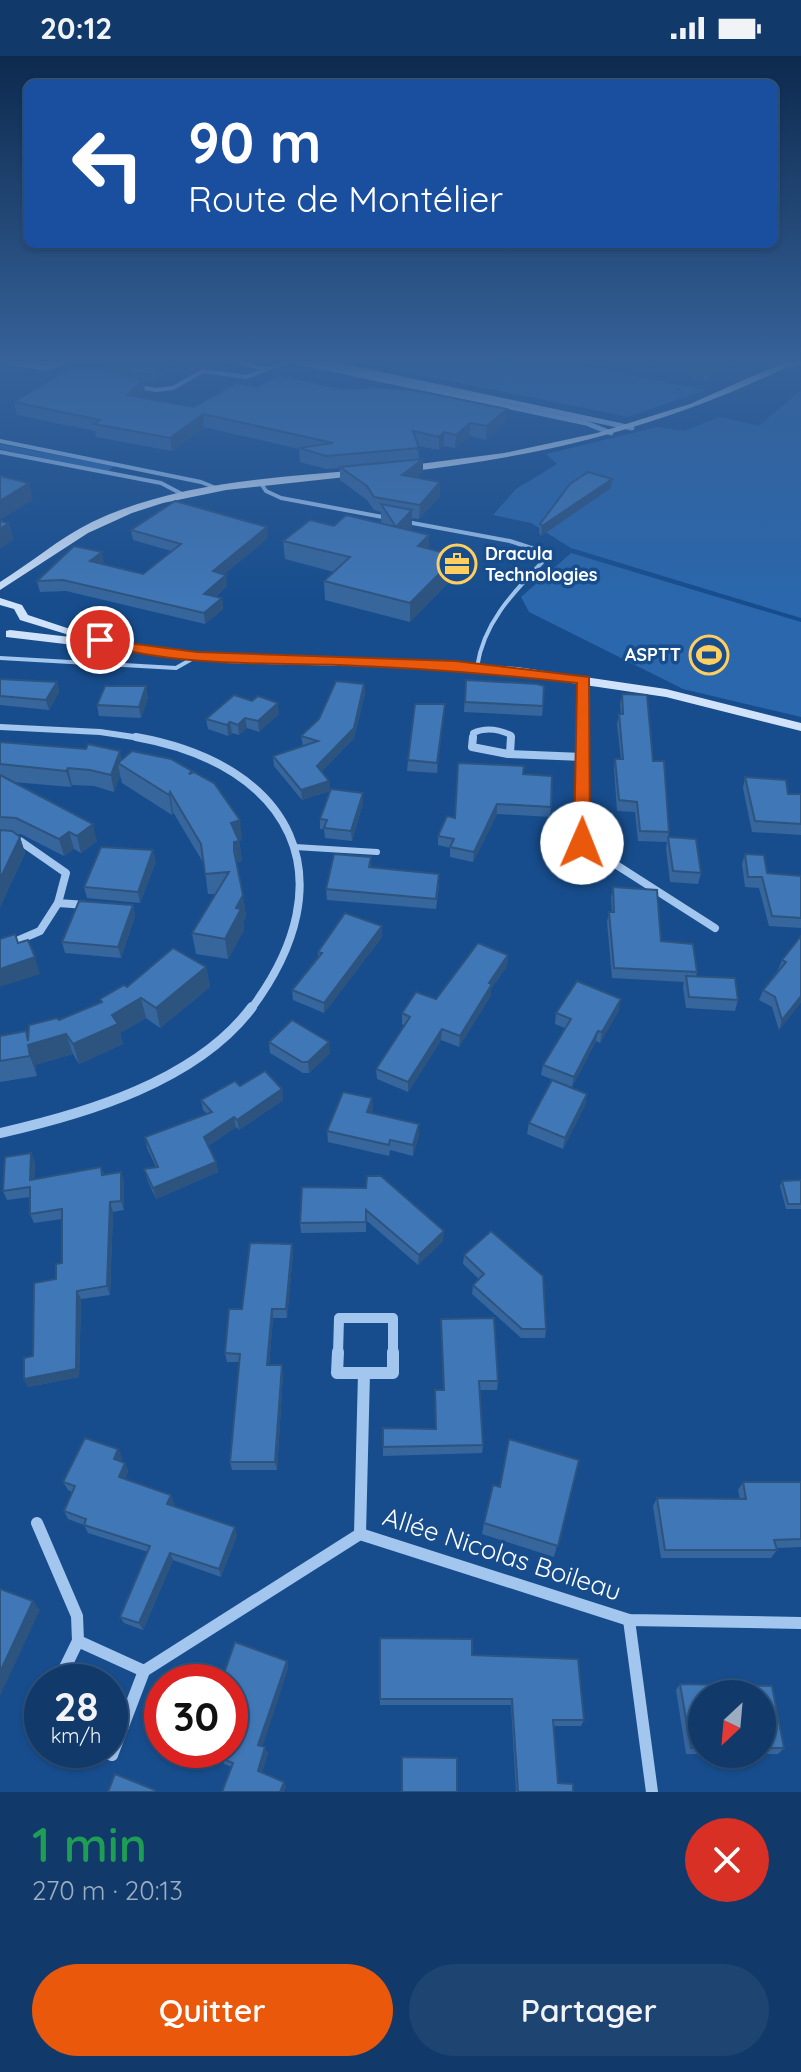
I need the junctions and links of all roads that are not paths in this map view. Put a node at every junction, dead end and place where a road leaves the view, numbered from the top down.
1 (0, 441) edge
2 (574, 441) edge
3 (0, 452) edge
4 (396, 470) edge
5 (368, 472) edge
6 (260, 482) junction
7 (216, 488) junction
8 (182, 494) junction
9 (43, 558) junction
10 (0, 587) edge
11 (12, 597) edge
12 (24, 617) junction
13 (5, 637) edge
14 (126, 647) junction
15 (197, 656) junction
16 (0, 658) edge
17 (477, 667) junction
18 (584, 680) junction
19 (0, 727) edge
20 (801, 727) edge
21 (510, 753) junction
22 (583, 757) junction
23 (0, 839) edge
24 (295, 847) junction
25 (377, 852) dead end
26 (58, 903) junction
27 (89, 905) edge
28 (715, 928) dead end
29 (0, 948) edge
30 (0, 1133) edge
31 (364, 1373) junction
32 (37, 1523) dead end
33 (360, 1534) junction
34 (629, 1620) junction
35 (801, 1623) edge
36 (78, 1641) junction
37 (67, 1664) edge
38 (155, 1664) edge
39 (144, 1671) joint
40 (128, 1713) edge
41 (652, 1792) edge

1 - 7 lane
2 - 4 street
3 - 8 lane
5 - 6 street
6 - 7 street
6 - 17 lane
7 - 8 street
8 - 9 street
9 - 10 street
9 - 11 street
11 - 12 street
12 - 13 street
12 - 14 street
13 - 14 street
14 - 15 street
15 - 16 lane
15 - 17 street
17 - 18 street
18 - 20 street
18 - 22 street
19 - 24 street
21 - 21 street
21 - 22 street
22 - 28 street
23 - 26 street
24 - 25 lane
24 - 30 street
26 - 27 street
26 - 29 street
31 - 31 street
31 - 33 street, Allée Nicolas Boileau
32 - 36 street
33 - 34 street, Allée Nicolas Boileau
33 - 38 street, Allée Nicolas Boileau
34 - 35 street, Allée Nicolas Boileau
34 - 41 street, Allée Nicolas Boileau
36 - 37 street
36 - 39 street
39 - 40 street

